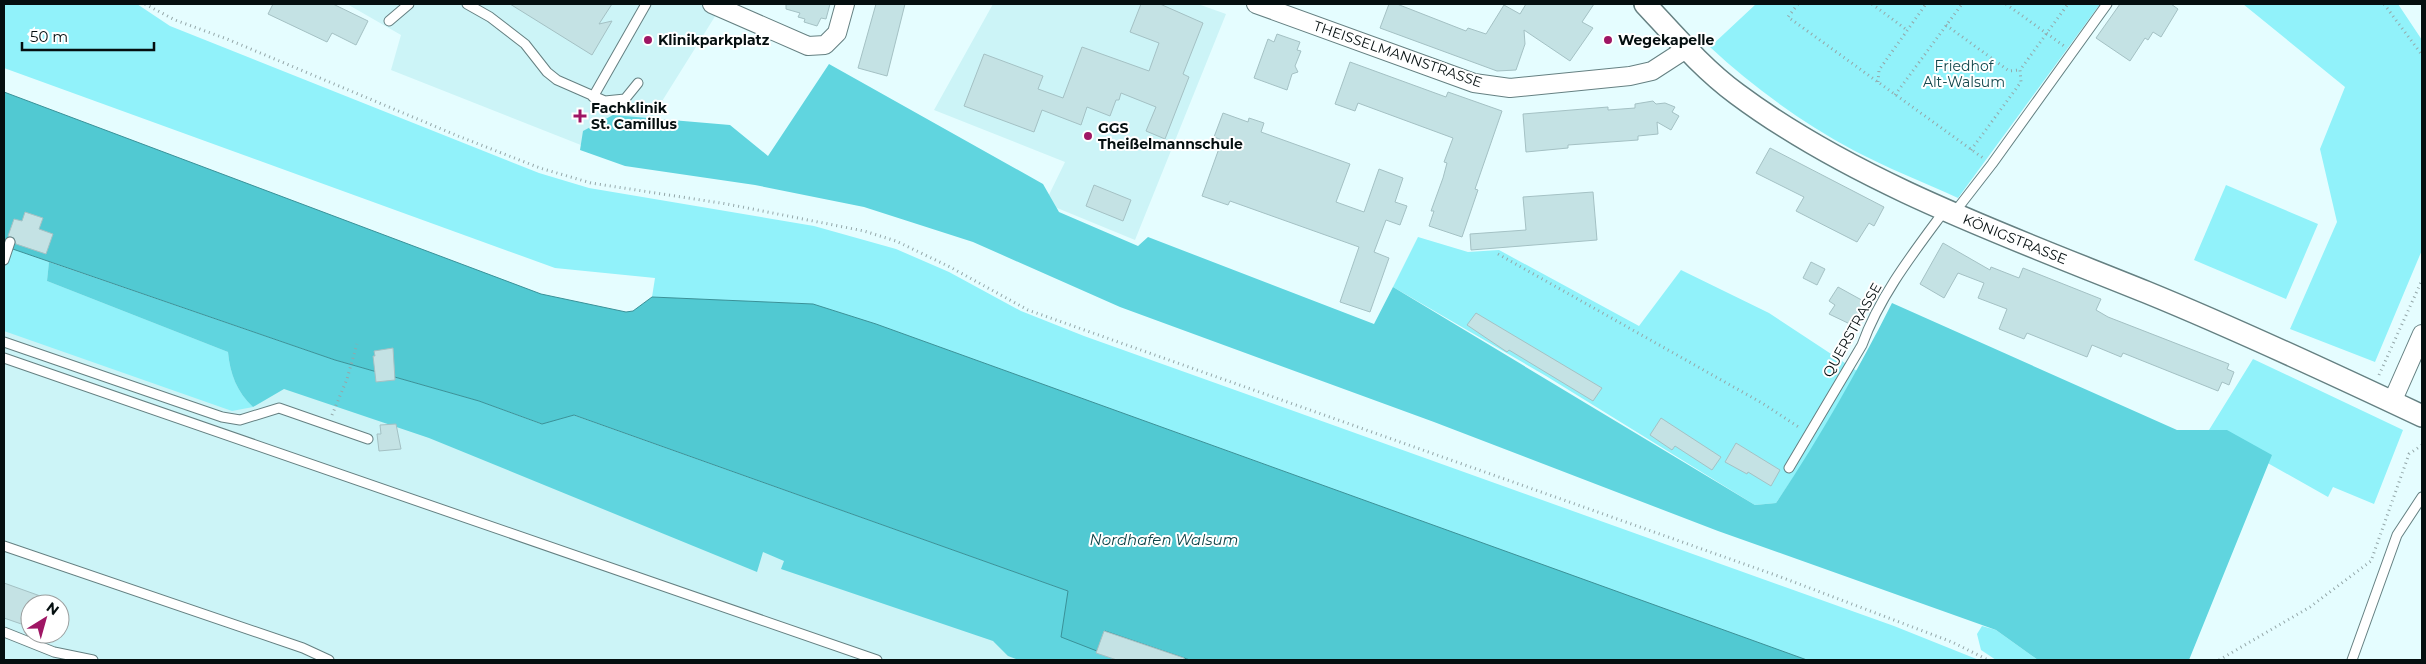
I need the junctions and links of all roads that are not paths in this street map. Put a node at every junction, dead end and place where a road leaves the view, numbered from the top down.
1 (409, 4) edge
2 (467, 4) edge
3 (646, 4) edge
4 (712, 4) edge
5 (845, 4) edge
6 (1256, 4) edge
7 (1645, 4) edge
8 (2106, 4) edge
9 (388, 21) dead end
10 (1686, 49) junction
11 (638, 83) dead end
12 (594, 97) junction
13 (1949, 211) junction
14 (10, 242) dead end
15 (4, 260) edge
16 (2422, 334) edge
17 (4, 342) edge
18 (4, 358) edge
19 (2392, 402) junction
20 (2422, 416) edge
21 (222, 417) junction
22 (216, 433) junction
23 (368, 439) dead end
24 (1789, 468) dead end
25 (2422, 497) edge
26 (4, 546) edge
27 (4, 632) edge
28 (93, 660) edge
29 (329, 660) edge
30 (877, 660) edge
31 (2352, 660) edge

1 - 9 lane
2 - 12 lane
3 - 12 lane
4 - 5 street
6 - 10 street, THEISSELMANNSTRASSE
7 - 10 street, KÖNIGSTRASSE
8 - 13 lane, QUERSTRASSE
10 - 13 street, KÖNIGSTRASSE
11 - 12 lane
13 - 19 street, KÖNIGSTRASSE
13 - 24 lane, QUERSTRASSE
14 - 15 lane
16 - 19 street
17 - 21 lane
18 - 22 lane
19 - 20 street, KÖNIGSTRASSE
21 - 22 lane
21 - 23 lane
22 - 30 lane
25 - 31 lane
26 - 29 lane
27 - 28 lane

